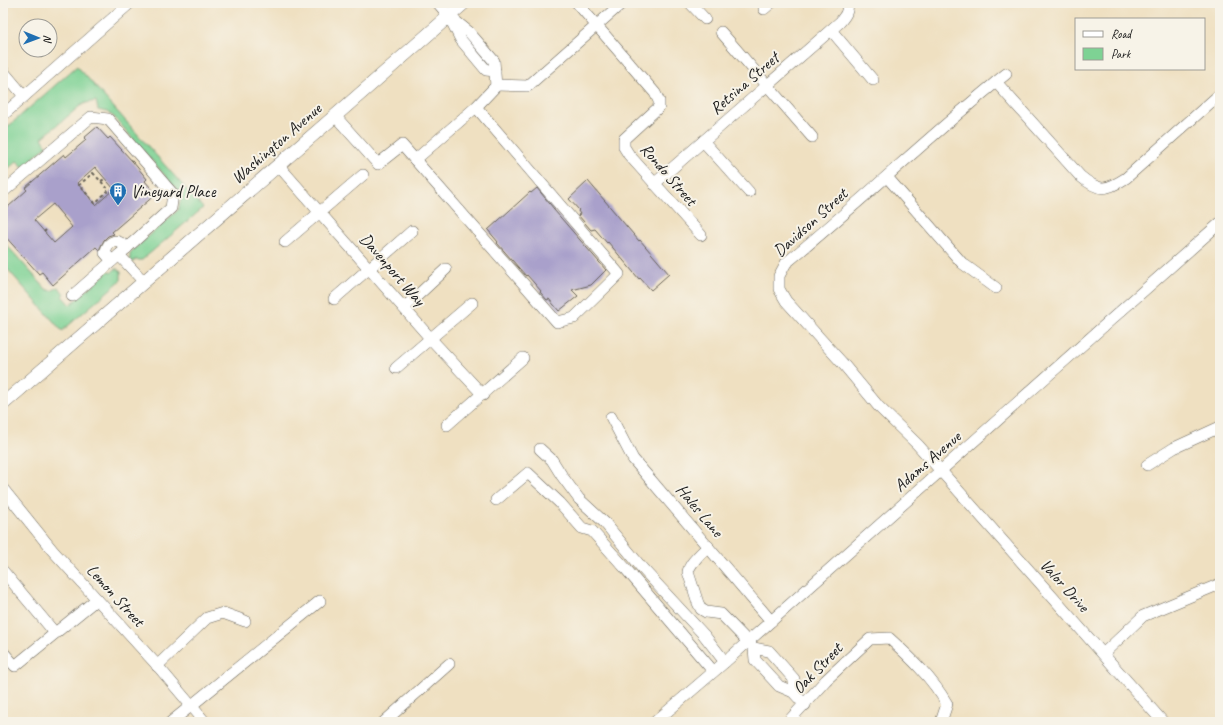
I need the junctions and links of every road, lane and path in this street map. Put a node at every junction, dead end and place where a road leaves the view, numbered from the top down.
1 (130, 3) edge
2 (438, 3) edge
3 (464, 3) edge
4 (577, 3) edge
5 (622, 3) edge
6 (690, 3) edge
7 (847, 3) edge
8 (449, 16) junction
9 (705, 19) dead end
10 (597, 25) junction
11 (831, 30) junction
12 (722, 32) dead end
13 (3, 71) edge
14 (1006, 74) dead end
15 (873, 80) dead end
16 (996, 82) junction
17 (768, 85) junction
18 (496, 86) junction
19 (1220, 94) edge
20 (24, 96) junction
21 (476, 107) junction
22 (3, 115) edge
23 (335, 116) junction
24 (812, 137) dead end
25 (703, 141) junction
26 (415, 160) junction
27 (278, 165) junction
28 (363, 175) dead end
29 (887, 177) junction
30 (104, 178) dead end
31 (102, 181) junction
32 (654, 184) junction
33 (3, 192) edge
34 (749, 192) dead end
35 (320, 212) junction
36 (1220, 223) edge
37 (412, 231) dead end
38 (701, 235) dead end
39 (285, 242) dead end
40 (119, 255) junction
41 (369, 268) junction
42 (446, 269) dead end
43 (144, 282) junction
44 (996, 288) dead end
45 (72, 296) dead end
46 (334, 299) dead end
47 (472, 303) dead end
48 (404, 308) junction
49 (431, 339) junction
50 (523, 358) dead end
51 (396, 368) dead end
52 (483, 395) junction
53 (3, 404) edge
54 (611, 417) dead end
55 (447, 425) dead end
56 (1220, 427) edge
57 (540, 449) dead end
58 (1147, 465) dead end
59 (941, 471) junction
60 (3, 489) edge
61 (496, 500) dead end
62 (708, 546) junction
63 (3, 571) edge
64 (1220, 584) edge
65 (97, 599) junction
66 (320, 601) dead end
67 (771, 620) junction
68 (245, 621) dead end
69 (55, 633) junction
70 (751, 644) junction
71 (3, 652) edge
72 (1104, 653) junction
73 (725, 662) junction
74 (449, 664) dead end
75 (157, 666) junction
76 (782, 666) junction
77 (713, 672) junction
78 (770, 677) junction
79 (793, 692) junction
80 (190, 705) junction
81 (805, 705) junction
82 (171, 722) edge
83 (205, 722) edge
84 (384, 722) edge
85 (655, 722) edge
86 (788, 722) edge
87 (941, 722) edge
88 (1163, 722) edge

1 - 20 street
2 - 8 street
3 - 8 main road, Washington Avenue
4 - 10 street
5 - 10 street
6 - 9 street
7 - 11 street, Retsina Street
8 - 18 street
8 - 23 main road, Washington Avenue
10 - 18 street
10 - 32 street, Rondo Street
11 - 15 street
11 - 17 street, Retsina Street
12 - 17 street
13 - 20 street
14 - 16 street, Davidson Street
16 - 19 street
16 - 29 street, Davidson Street
17 - 24 street
17 - 25 street, Retsina Street
18 - 21 street
20 - 22 street
21 - 26 street
21 - 26 street
23 - 26 street
23 - 27 main road, Washington Avenue
25 - 32 street, Retsina Street
25 - 34 street
27 - 35 street, Davenport Way
27 - 43 main road, Washington Avenue
28 - 35 street
29 - 44 street
29 - 59 street, Davidson Street
30 - 31 path
31 - 31 path
32 - 38 street, Rondo Street
33 - 40 street
35 - 39 street
35 - 41 street, Davenport Way
36 - 59 street, Adams Avenue
37 - 41 street
40 - 43 street
40 - 45 street
41 - 46 street
41 - 48 street, Davenport Way
42 - 48 street
43 - 53 main road, Washington Avenue
47 - 49 street
48 - 49 street, Davenport Way
49 - 51 street
49 - 52 street, Davenport Way
50 - 52 street
52 - 55 street
54 - 62 street, Hales Lane
56 - 58 street
57 - 73 street
59 - 67 street, Adams Avenue
59 - 72 street, Valor Drive
60 - 65 street, Lemon Street
61 - 77 street
62 - 67 street, Hales Lane
62 - 70 street
63 - 69 street
64 - 72 street
65 - 69 street
65 - 75 street, Lemon Street
66 - 80 street
67 - 70 street, Adams Avenue
68 - 75 street
69 - 71 street
70 - 73 street, Adams Avenue
70 - 76 street
70 - 78 street
72 - 88 street, Valor Drive
73 - 77 street, Adams Avenue
74 - 84 street
75 - 80 street, Lemon Street
76 - 78 street
76 - 79 street
77 - 85 street, Adams Avenue
78 - 79 street
79 - 81 street
80 - 82 street
80 - 83 street, Lemon Street
81 - 86 street, Oak Street
81 - 87 street, Oak Street

